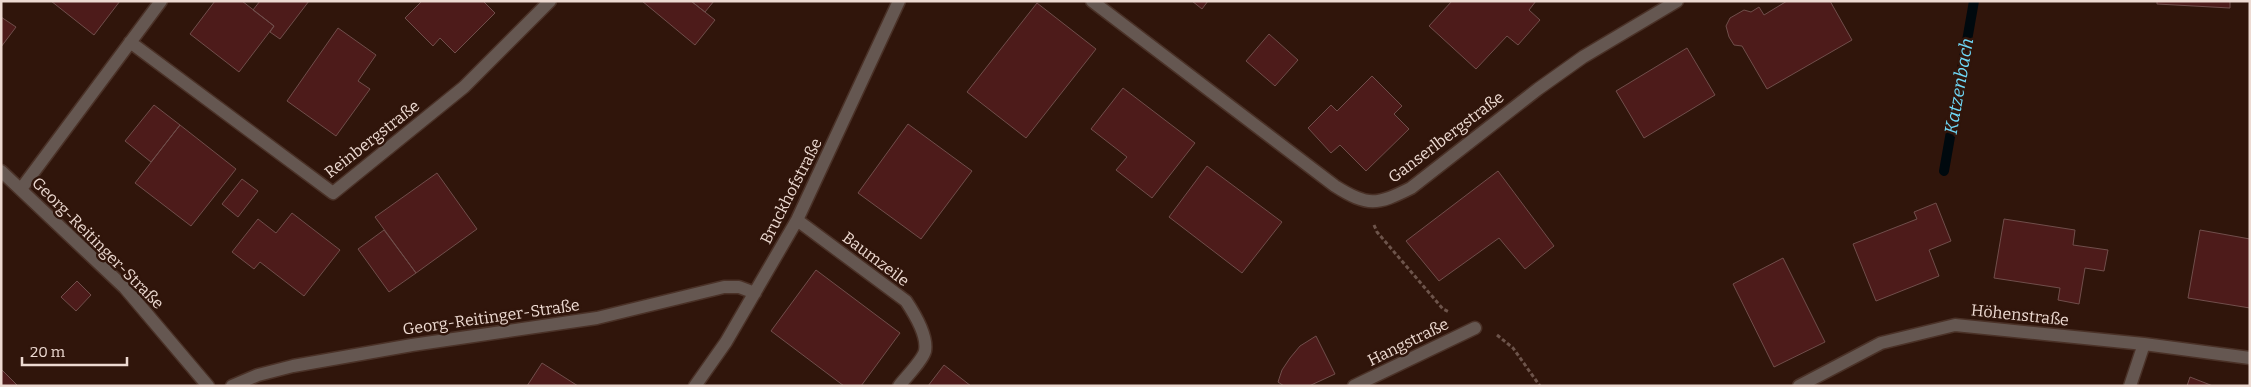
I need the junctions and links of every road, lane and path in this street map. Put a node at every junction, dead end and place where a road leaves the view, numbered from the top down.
1 (161, 1) edge
2 (550, 1) edge
3 (899, 1) edge
4 (1092, 1) edge
5 (1677, 1) edge
6 (130, 42) junction
7 (1, 171) edge
8 (21, 190) junction
9 (1367, 202) junction
10 (797, 220) junction
11 (755, 293) junction
12 (1475, 328) junction
13 (2144, 344) junction
14 (2250, 358) edge
15 (208, 386) edge
16 (232, 386) edge
17 (696, 386) edge
18 (899, 386) edge
19 (1354, 386) edge
20 (1540, 386) edge
21 (1799, 386) edge
22 (2130, 386) edge

1 - 6 street
2 - 6 street, Reinbergstraße
3 - 10 street, Bruckhofstraße
4 - 9 street
5 - 9 street, Ganserlbergstraße
6 - 8 street
7 - 8 street, Georg-Reitinger-Straße
8 - 15 street, Georg-Reitinger-Straße
9 - 12 path
10 - 11 street, Bruckhofstraße
10 - 18 street, Baumzeile
11 - 16 street, Georg-Reitinger-Straße
11 - 17 street, Bruckhofstraße
12 - 19 street, Hangstraße
12 - 20 path
13 - 14 street, Höhenstraße
13 - 21 street, Höhenstraße
13 - 22 street

